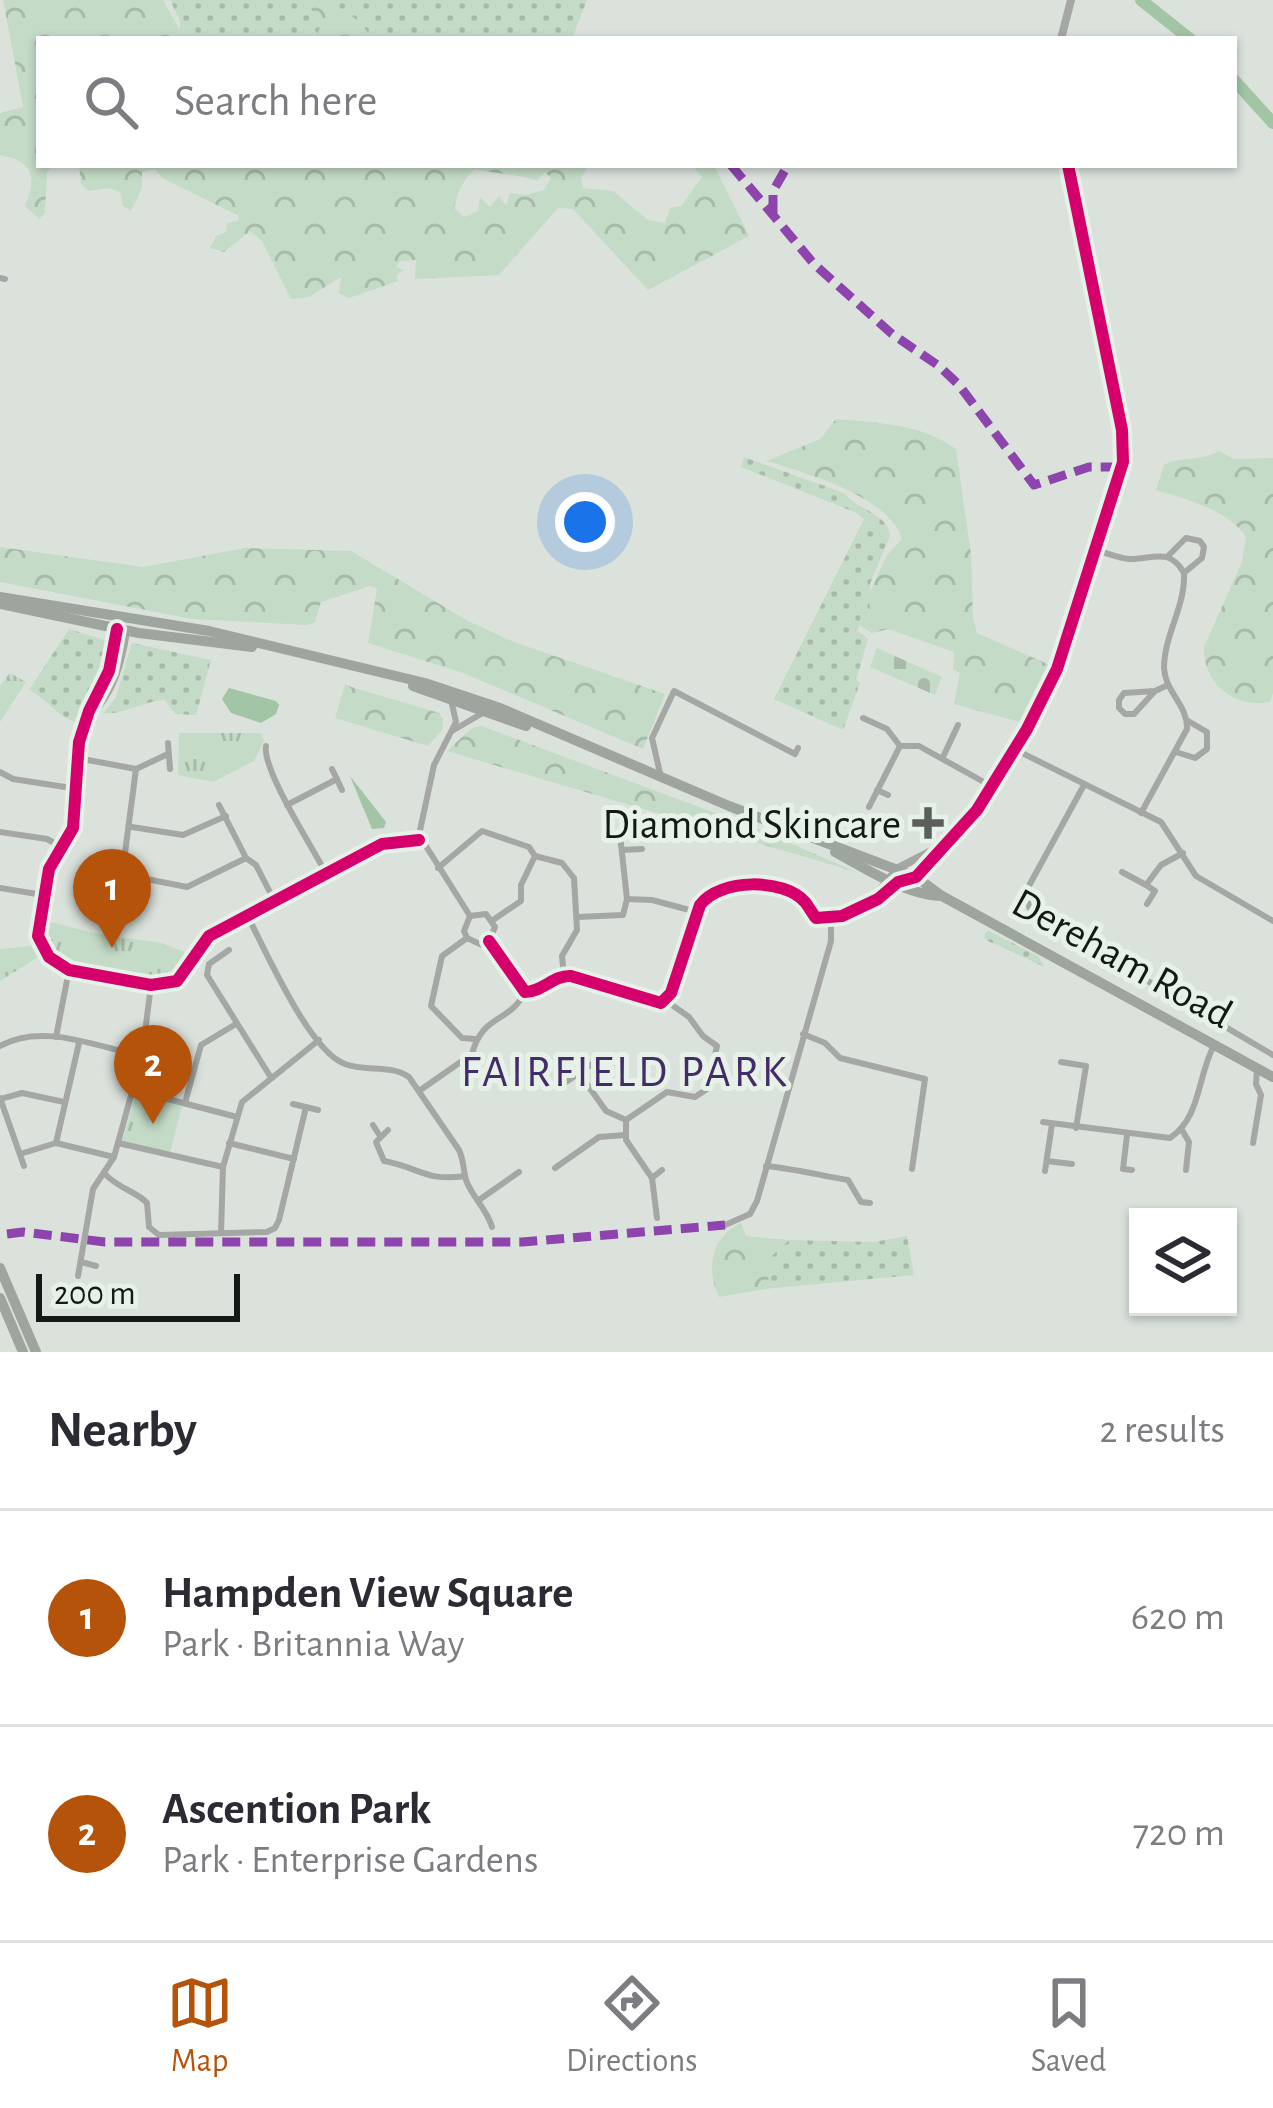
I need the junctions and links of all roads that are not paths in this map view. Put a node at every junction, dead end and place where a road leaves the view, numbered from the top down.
1 (1071, 0) edge
2 (1062, 36) edge
3 (1069, 168) edge
4 (1097, 551) junction
5 (1168, 556) junction
6 (1184, 573) junction
7 (0, 600) edge
8 (123, 626) junction
9 (388, 675) junction
10 (1168, 685) junction
11 (1155, 691) junction
12 (450, 700) junction
13 (485, 713) junction
14 (862, 718) dead end
15 (873, 721) junction
16 (1188, 721) junction
17 (958, 725) dead end
18 (451, 733) junction
19 (552, 734) junction
20 (867, 734) dead end
21 (168, 743) dead end
22 (266, 746) dead end
23 (900, 746) junction
24 (1013, 749) junction
25 (1176, 752) junction
26 (168, 754) junction
27 (794, 755) dead end
28 (657, 757) junction
29 (943, 757) junction
30 (77, 758) junction
31 (265, 758) junction
32 (255, 763) dead end
33 (636, 767) junction
34 (136, 769) junction
35 (170, 769) dead end
36 (332, 769) dead end
37 (0, 772) edge
38 (663, 778) junction
39 (337, 779) junction
40 (1084, 785) junction
41 (991, 787) junction
42 (78, 789) junction
43 (343, 790) dead end
44 (877, 790) junction
45 (888, 795) dead end
46 (219, 805) dead end
47 (287, 805) junction
48 (869, 807) dead end
49 (1141, 813) junction
50 (226, 816) junction
51 (130, 826) junction
52 (0, 832) edge
53 (620, 835) dead end
54 (419, 840) junction
55 (944, 844) junction
56 (60, 846) junction
57 (642, 849) dead end
58 (622, 850) junction
59 (1183, 853) junction
60 (535, 856) junction
61 (246, 858) junction
62 (438, 868) junction
63 (1122, 872) dead end
64 (327, 874) junction
65 (894, 876) junction
66 (129, 877) junction
67 (916, 877) junction
68 (1146, 885) junction
69 (0, 888) edge
70 (43, 895) junction
71 (942, 896) junction
72 (627, 899) junction
73 (275, 902) junction
74 (123, 903) junction
75 (1147, 904) dead end
76 (134, 905) dead end
77 (697, 912) junction
78 (121, 916) dead end
79 (470, 916) junction
80 (248, 917) junction
81 (578, 917) junction
82 (493, 920) junction
83 (831, 920) junction
84 (1273, 921) edge
85 (467, 938) junction
86 (490, 941) junction
87 (229, 950) dead end
88 (69, 970) junction
89 (564, 976) junction
90 (151, 985) junction
91 (525, 992) junction
92 (665, 1000) junction
93 (236, 1024) junction
94 (802, 1034) junction
95 (56, 1037) junction
96 (475, 1039) junction
97 (319, 1040) junction
98 (79, 1043) junction
99 (1214, 1045) junction
100 (0, 1046) edge
101 (1273, 1055) edge
102 (142, 1056) junction
103 (398, 1060) dead end
104 (1061, 1062) dead end
105 (592, 1064) dead end
106 (1257, 1069) junction
107 (397, 1071) junction
108 (579, 1073) junction
109 (269, 1076) junction
110 (1273, 1077) edge
111 (566, 1082) dead end
112 (133, 1090) junction
113 (419, 1091) junction
114 (1260, 1091) junction
115 (1273, 1094) edge
116 (0, 1099) edge
117 (64, 1102) junction
118 (185, 1103) junction
119 (293, 1103) dead end
120 (306, 1107) junction
121 (318, 1110) dead end
122 (236, 1117) junction
123 (626, 1120) junction
124 (1042, 1123) dead end
125 (1118, 1123) dead end
126 (1052, 1124) junction
127 (373, 1125) dead end
128 (1076, 1128) junction
129 (1182, 1130) junction
130 (1116, 1133) junction
131 (625, 1135) junction
132 (1127, 1135) junction
133 (56, 1143) junction
134 (118, 1143) junction
135 (230, 1143) junction
136 (1252, 1143) dead end
137 (20, 1154) junction
138 (114, 1157) junction
139 (903, 1158) dead end
140 (294, 1159) junction
141 (914, 1159) junction
142 (1047, 1161) junction
143 (1072, 1164) dead end
144 (24, 1166) dead end
145 (766, 1166) junction
146 (223, 1167) junction
147 (554, 1168) dead end
148 (912, 1169) dead end
149 (1122, 1169) dead end
150 (662, 1170) dead end
151 (1186, 1170) dead end
152 (1045, 1171) dead end
153 (519, 1172) dead end
154 (106, 1174) junction
155 (465, 1176) junction
156 (652, 1178) junction
157 (479, 1200) junction
158 (870, 1203) dead end
159 (657, 1218) dead end
160 (724, 1225) dead end
161 (492, 1227) dead end
162 (221, 1233) junction
163 (81, 1262) junction
164 (96, 1265) dead end
165 (0, 1268) edge
166 (78, 1276) dead end
167 (0, 1298) edge
168 (23, 1352) edge
169 (36, 1352) edge

1 - 2 street
3 - 4 street
4 - 5 street
4 - 24 street
5 - 6 street
5 - 6 street
6 - 10 street
7 - 8 highway, Dereham Road
8 - 9 highway, Dereham Road
8 - 30 street
9 - 12 highway, Dereham Road
9 - 19 highway, Dereham Road
10 - 11 street
10 - 16 street
11 - 11 street
12 - 13 highway, Dereham Road
12 - 18 street
13 - 18 street
13 - 19 highway, Dereham Road
14 - 15 street
15 - 20 street
15 - 23 street
16 - 25 street
16 - 25 street
17 - 29 street
18 - 54 street
19 - 33 highway, Dereham Road
21 - 26 street
22 - 31 street
23 - 29 street
23 - 44 street
24 - 40 street
24 - 41 street
25 - 49 street
26 - 34 street
26 - 35 street
27 - 28 street
28 - 33 street
28 - 38 street
29 - 41 street
30 - 34 street
30 - 42 street
31 - 32 street
31 - 47 street
33 - 38 highway, Dereham Road
34 - 51 street
36 - 39 street
37 - 42 street
38 - 65 highway, Dereham Road
39 - 43 street
39 - 47 street
40 - 49 street
40 - 101 street, Dereham Road
41 - 55 street
42 - 56 street
44 - 45 street
44 - 48 street
46 - 50 street
47 - 64 street
49 - 59 street
50 - 51 street
50 - 61 street
51 - 66 street
52 - 56 street
53 - 58 street
54 - 62 street
54 - 64 street
55 - 65 street
55 - 67 street
56 - 70 street
57 - 58 street
58 - 72 street
59 - 68 street
59 - 84 street
60 - 62 street
60 - 81 street
60 - 82 street
61 - 66 street
61 - 73 street
62 - 79 street
63 - 68 street
64 - 73 street
65 - 67 highway, Dereham Road
65 - 71 highway, Dereham Road
65 - 83 street
66 - 74 street
67 - 71 highway, Dereham Road
68 - 75 street
69 - 70 street
70 - 88 street
71 - 99 highway, Dereham Road
72 - 77 street
72 - 81 street
73 - 80 street
74 - 76 street
74 - 78 street
77 - 83 street
77 - 92 street
79 - 82 street
79 - 85 street
80 - 90 street
80 - 97 street
81 - 89 street
82 - 86 street
83 - 94 street
85 - 86 street
85 - 96 street
86 - 91 street
87 - 93 street
88 - 90 street
88 - 95 street
89 - 91 street
89 - 92 street
90 - 102 street
91 - 96 street
92 - 123 street
93 - 109 street
93 - 118 street
94 - 141 street
94 - 145 street
95 - 98 street
95 - 100 street
96 - 113 street
97 - 107 street
97 - 109 street
98 - 102 street
98 - 117 street
99 - 106 highway, Dereham Road
99 - 129 street
102 - 112 street
103 - 107 street
104 - 128 street
105 - 108 street
106 - 110 highway, Dereham Road
106 - 114 street
107 - 113 street
108 - 111 street
108 - 123 street
109 - 122 street
112 - 118 street
112 - 134 street
113 - 155 street
114 - 115 street
114 - 136 street
116 - 117 street
116 - 137 street
117 - 133 street
118 - 122 street
119 - 120 street
120 - 121 street
120 - 140 street
122 - 135 street
123 - 131 street
124 - 126 street
125 - 130 street
126 - 128 street
126 - 142 street
127 - 155 street
128 - 130 street
129 - 132 street
129 - 151 street
130 - 132 street
131 - 147 street
131 - 156 street
132 - 149 street
133 - 137 street
133 - 138 street
134 - 138 street
134 - 146 street
135 - 140 street
135 - 146 street
137 - 144 street
138 - 154 street
139 - 141 street
140 - 162 street
141 - 148 street
142 - 143 street
142 - 152 street
145 - 158 street
145 - 160 street
146 - 162 street
150 - 156 street
153 - 157 street
154 - 162 street
154 - 163 street
155 - 157 street
156 - 159 street
157 - 161 street
163 - 164 street
163 - 166 street
165 - 169 highway
167 - 168 highway

